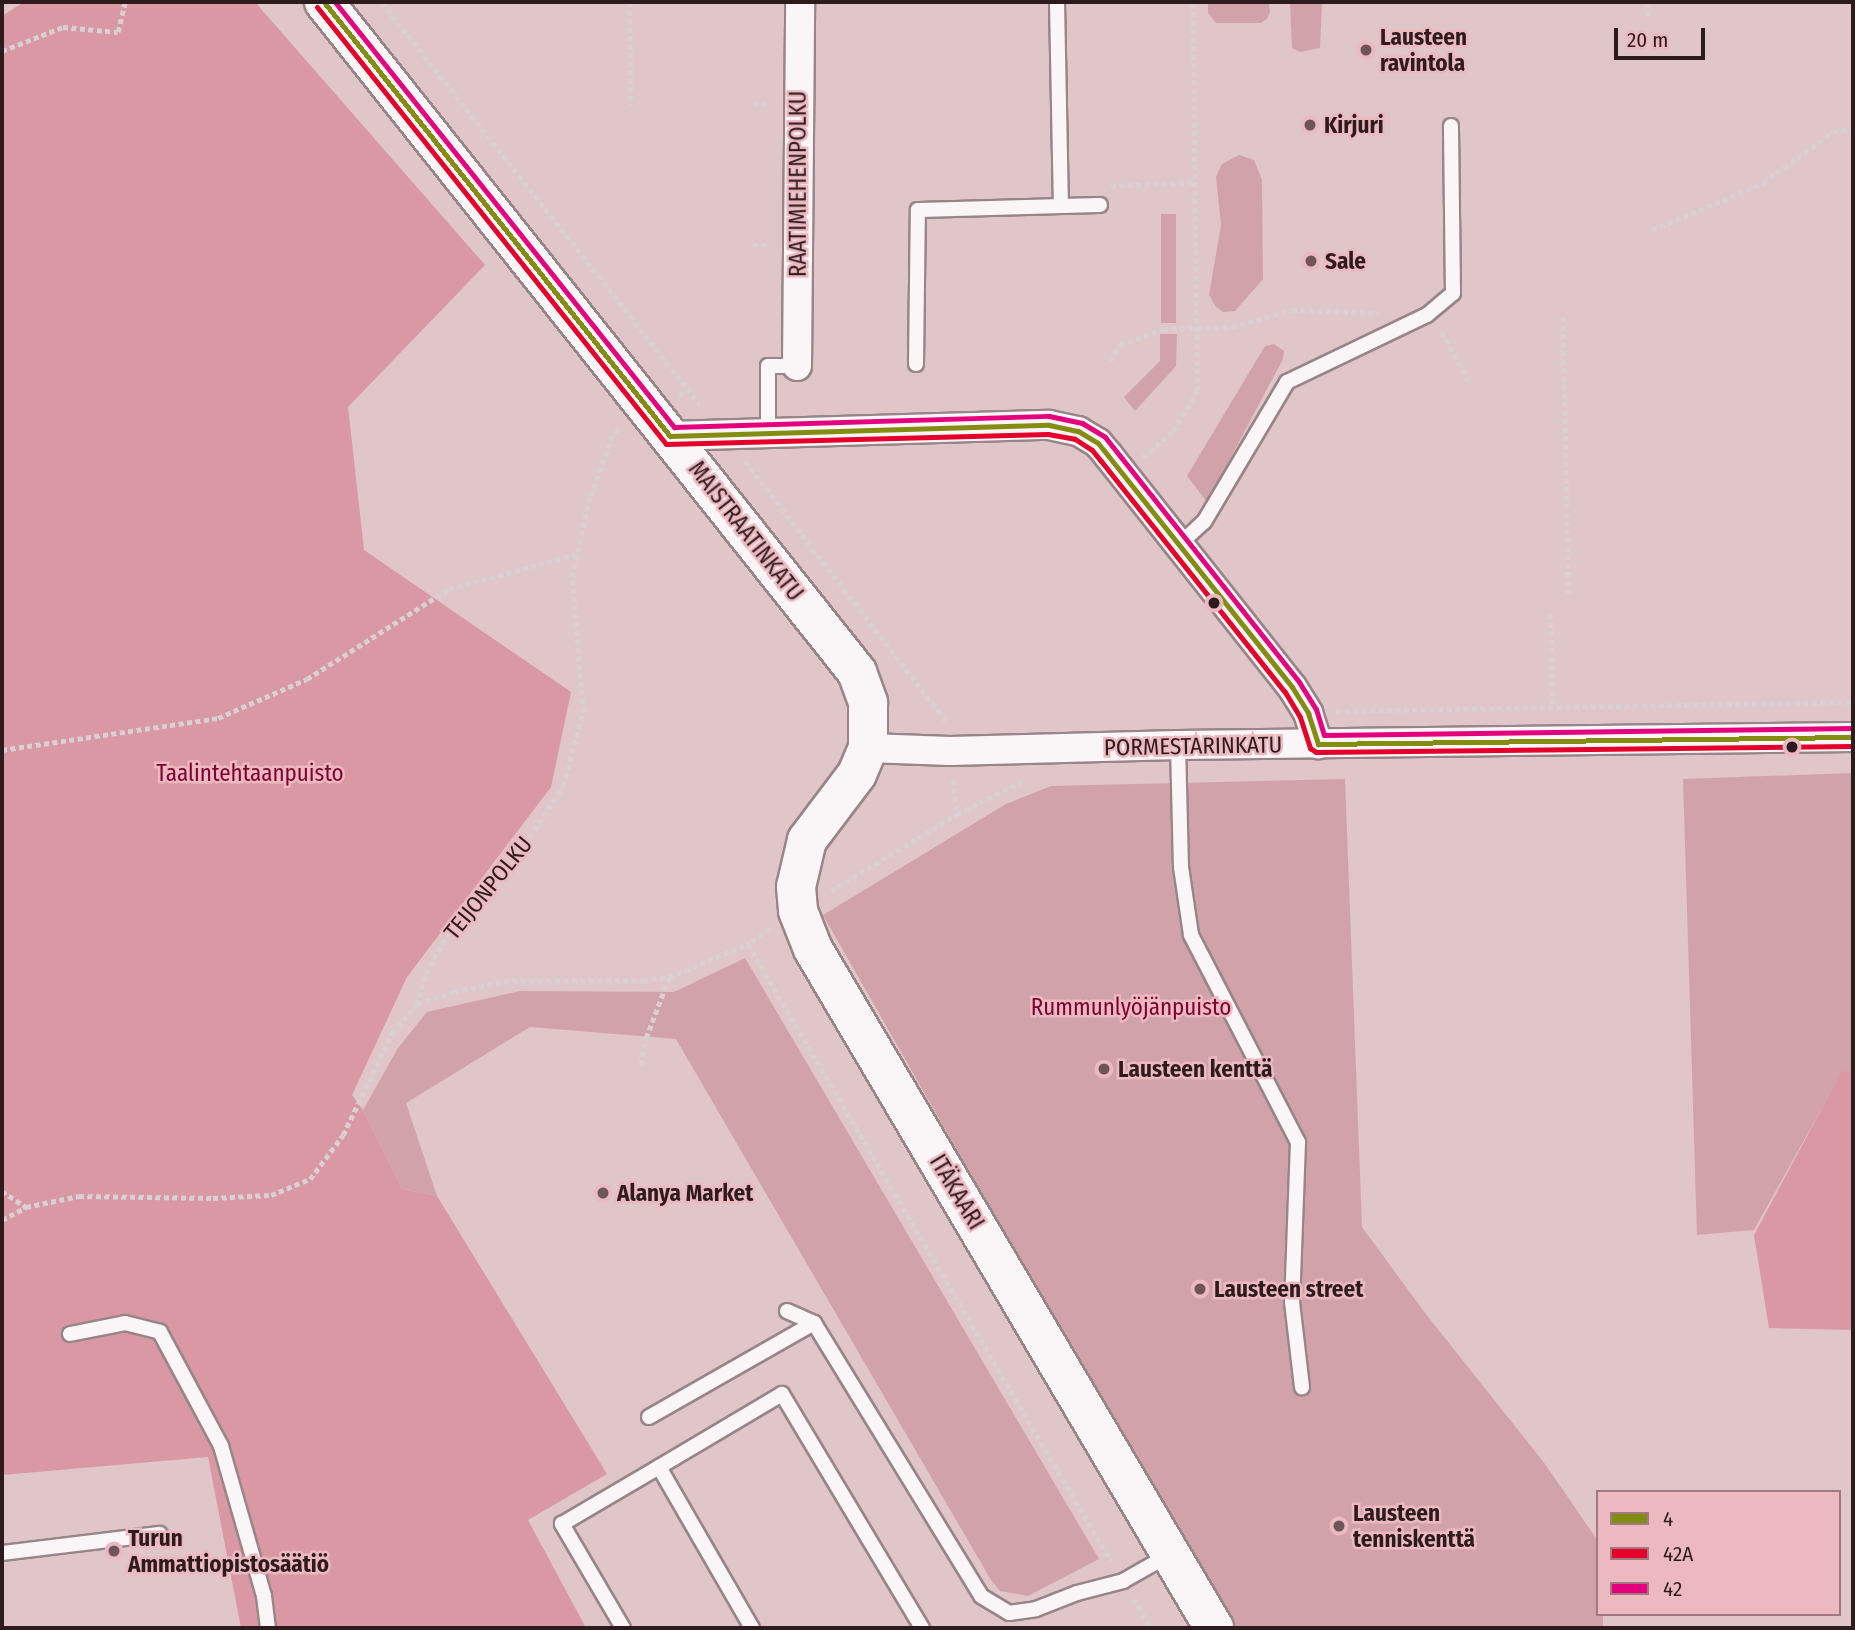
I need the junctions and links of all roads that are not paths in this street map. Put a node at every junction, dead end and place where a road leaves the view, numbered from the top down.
1 (324, 2) edge
2 (800, 2) edge
3 (1057, 2) edge
4 (1451, 126) dead end
5 (1100, 205) road end
6 (1061, 206) junction
7 (915, 364) dead end
8 (797, 366) joint
9 (660, 423) junction
10 (768, 431) junction
11 (1180, 544) junction
12 (1853, 737) edge
13 (1318, 744) junction
14 (1178, 745) junction
15 (868, 748) junction
16 (787, 1311) dead end
17 (814, 1323) junction
18 (70, 1334) dead end
19 (1302, 1387) dead end
20 (649, 1417) dead end
21 (659, 1467) junction
22 (160, 1534) dead end
23 (2, 1553) edge
24 (1170, 1554) junction
25 (268, 1628) edge
26 (623, 1628) edge
27 (752, 1628) edge
28 (922, 1628) edge
29 (1214, 1628) edge

1 - 9 street, MAISTRAATINKATU
2 - 8 street, RAATIMIEHENPOLKU
3 - 6 lane
4 - 11 lane
5 - 6 lane
6 - 7 lane
8 - 10 lane
9 - 10 street
9 - 15 street, MAISTRAATINKATU
10 - 11 street
11 - 13 street
12 - 13 street, PORMESTARINKATU
13 - 14 street, PORMESTARINKATU
14 - 15 street, PORMESTARINKATU
14 - 19 lane
15 - 24 street, ITÄKAARI
16 - 17 lane
17 - 20 lane
17 - 24 lane
18 - 25 lane
21 - 26 lane
21 - 27 lane
21 - 28 lane
22 - 23 lane
24 - 29 street, ITÄKAARI

